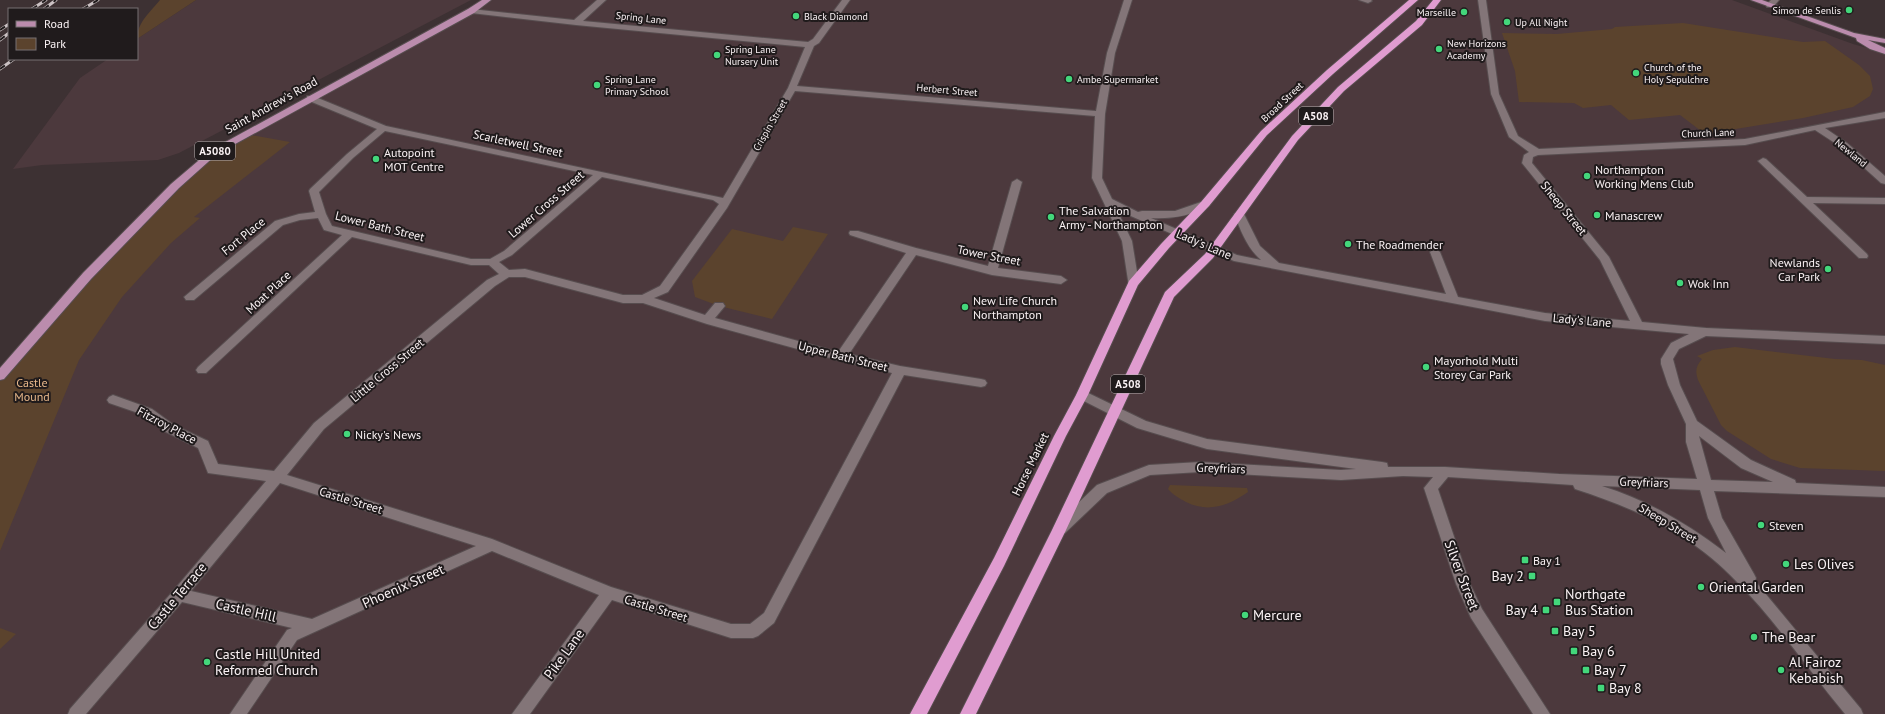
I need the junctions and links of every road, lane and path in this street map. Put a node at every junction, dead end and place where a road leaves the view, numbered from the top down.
1 (487, 0) edge
2 (602, 0) edge
3 (846, 0) edge
4 (1128, 0) edge
5 (1414, 0) edge
6 (1437, 0) edge
7 (1482, 0) edge
8 (1755, 0) edge
9 (1773, 3) edge
10 (471, 11) junction
11 (576, 23) junction
12 (1852, 35) junction
13 (1885, 41) edge
14 (810, 45) junction
15 (1885, 51) edge
16 (792, 88) junction
17 (310, 98) junction
18 (1100, 114) junction
19 (1885, 115) edge
20 (1816, 127) junction
21 (383, 128) junction
22 (1533, 153) junction
23 (1762, 162) dead end
24 (600, 174) junction
25 (1885, 181) edge
26 (1018, 182) dead end
27 (1107, 200) junction
28 (1803, 200) junction
29 (1885, 201) edge
30 (724, 202) junction
31 (1206, 204) junction
32 (321, 214) junction
33 (1133, 214) junction
34 (1239, 214) junction
35 (350, 233) junction
36 (854, 233) dead end
37 (1178, 233) junction
38 (1214, 249) junction
39 (913, 251) junction
40 (1435, 252) dead end
41 (508, 253) joint
42 (1863, 256) dead end
43 (492, 262) junction
44 (1282, 267) junction
45 (992, 271) junction
46 (507, 274) junction
47 (1061, 280) dead end
48 (1133, 284) junction
49 (190, 297) dead end
50 (644, 299) junction
51 (1454, 300) junction
52 (719, 306) dead end
53 (707, 320) junction
54 (1638, 325) junction
55 (1706, 332) junction
56 (1885, 340) edge
57 (841, 357) junction
58 (202, 370) dead end
59 (900, 370) junction
60 (0, 376) edge
61 (981, 383) dead end
62 (1082, 395) junction
63 (113, 400) dead end
64 (1115, 412) junction
65 (1692, 424) junction
66 (1403, 471) junction
67 (1445, 472) junction
68 (277, 478) junction
69 (1560, 479) junction
70 (1706, 484) junction
71 (1799, 488) junction
72 (1885, 492) edge
73 (1060, 530) junction
74 (492, 546) junction
75 (609, 593) junction
76 (179, 595) junction
77 (1760, 596) junction
78 (314, 626) junction
79 (76, 714) edge
80 (238, 714) edge
81 (520, 714) edge
82 (918, 714) edge
83 (968, 714) edge
84 (1542, 714) edge
85 (1855, 714) edge

1 - 10 main road, Saint Andrew's Road / A5080
2 - 11 street
3 - 14 street
4 - 18 street
5 - 31 highway, Broad Street / A508
6 - 34 highway, A508
7 - 22 street
8 - 9 main road
9 - 12 main road
10 - 11 street, Spring Lane
10 - 17 main road, Saint Andrew's Road / A5080
11 - 14 street, Spring Lane
12 - 13 main road
12 - 15 main road
14 - 16 street, Crispin Street
16 - 18 street, Herbert Street
16 - 30 street, Crispin Street
17 - 21 street, Scarletwell Street
17 - 60 main road, Saint Andrew's Road / A5080
18 - 27 street
19 - 20 street, Church Lane
20 - 22 street, Church Lane
20 - 25 street, Newland
21 - 24 street, Scarletwell Street
21 - 32 street, Lower Bath Street
22 - 54 street, Sheep Street
23 - 28 street
24 - 30 street, Scarletwell Street
24 - 41 street, Lower Cross Street
26 - 45 street
27 - 33 street, Lady's Lane
27 - 48 street
28 - 29 street
28 - 42 street
30 - 50 street, Crispin Street
31 - 33 street
31 - 37 highway, Broad Street / A508
32 - 35 street, Lower Bath Street
32 - 49 street, Fort Place
33 - 37 street, Lady's Lane
34 - 38 highway, A508
34 - 44 street, Lady's Lane
35 - 43 street, Lower Bath Street
35 - 58 street, Moat Place
36 - 39 street, Tower Street
37 - 38 street, Lady's Lane
37 - 48 highway, Horse Market / A508
38 - 44 street, Lady's Lane
38 - 64 highway, A508
39 - 45 street, Tower Street
39 - 57 street
40 - 51 street
41 - 43 street, Lower Bath Street
43 - 46 street
44 - 51 street, Lady's Lane
45 - 47 street, Tower Street
46 - 50 street, Upper Bath Street
46 - 68 street, Little Cross Street
48 - 62 highway, Horse Market / A508
50 - 53 street, Upper Bath Street
51 - 54 street, Lady's Lane
52 - 53 street
53 - 57 street, Upper Bath Street
54 - 55 street, Lady's Lane
55 - 56 street, Lady's Lane
55 - 65 street
57 - 59 street, Upper Bath Street
59 - 61 street, Upper Bath Street
59 - 75 street, Castle Street
62 - 64 street, Greyfriars
62 - 82 highway, Horse Market / A508
63 - 68 street, Fitzroy Place
64 - 66 street, Greyfriars
64 - 73 highway, A508
65 - 70 street
65 - 71 street
66 - 67 street, Greyfriars
66 - 73 street, Greyfriars
67 - 69 street, Greyfriars
67 - 84 street, Silver Street
68 - 74 street, Castle Street
68 - 76 street, Castle Terrace
69 - 70 street, Greyfriars
69 - 77 street, Sheep Street
70 - 71 street, Greyfriars
70 - 77 street, Sheep Street
71 - 72 street, Greyfriars
73 - 83 highway, A508
74 - 75 street, Castle Street
74 - 78 street, Phoenix Street
75 - 81 street, Pike Lane
76 - 78 street, Castle Hill
76 - 79 street, Castle Terrace
77 - 85 street, Sheep Street
78 - 80 street, Phoenix Street

